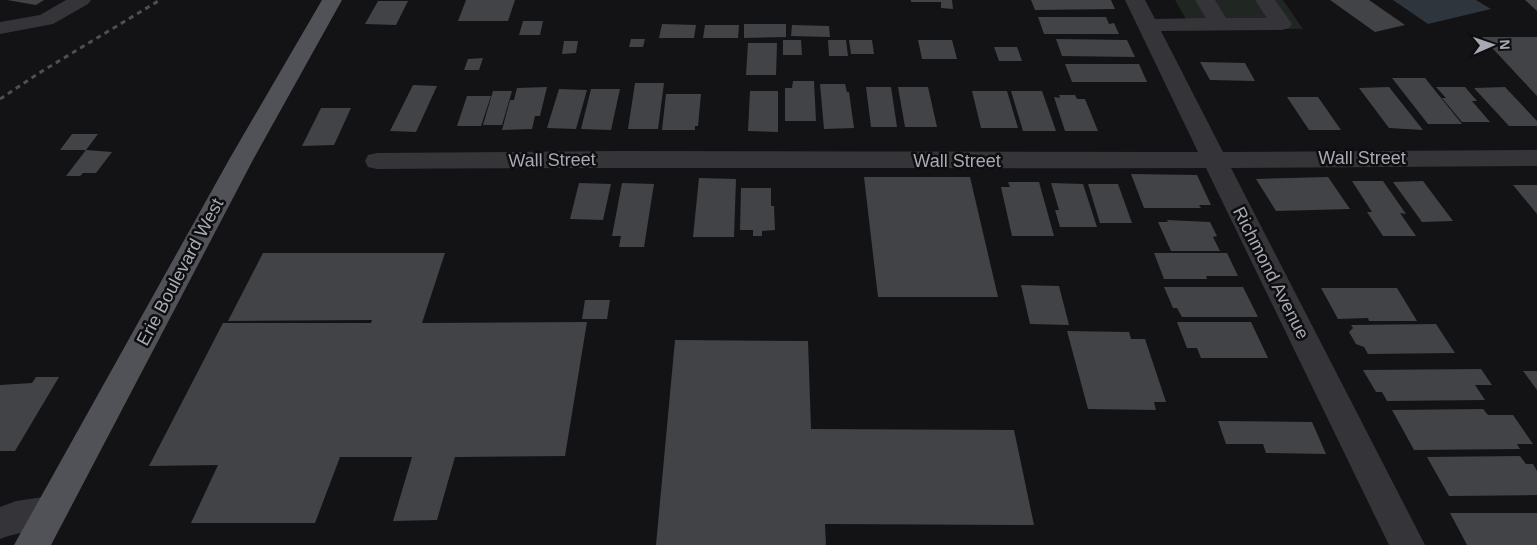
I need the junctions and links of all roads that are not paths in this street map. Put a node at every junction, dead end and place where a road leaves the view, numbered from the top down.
1 (81, 0) edge
2 (332, 0) edge
3 (1135, 0) edge
4 (1205, 0) edge
5 (1265, 0) edge
6 (1220, 24) junction
7 (1148, 25) junction
8 (0, 28) edge
9 (1537, 158) edge
10 (1213, 159) junction
11 (377, 161) dead end
12 (50, 512) junction
13 (0, 522) edge
14 (32, 545) edge
15 (1407, 545) edge

1 - 8 street
2 - 12 main road, Erie Boulevard West
3 - 7 street, Richmond Avenue
4 - 6 street
5 - 6 street
6 - 7 street
7 - 10 street, Richmond Avenue
9 - 10 street, Wall Street
10 - 11 street, Wall Street
10 - 15 street, Richmond Avenue
12 - 13 street
12 - 14 main road, Erie Boulevard West

